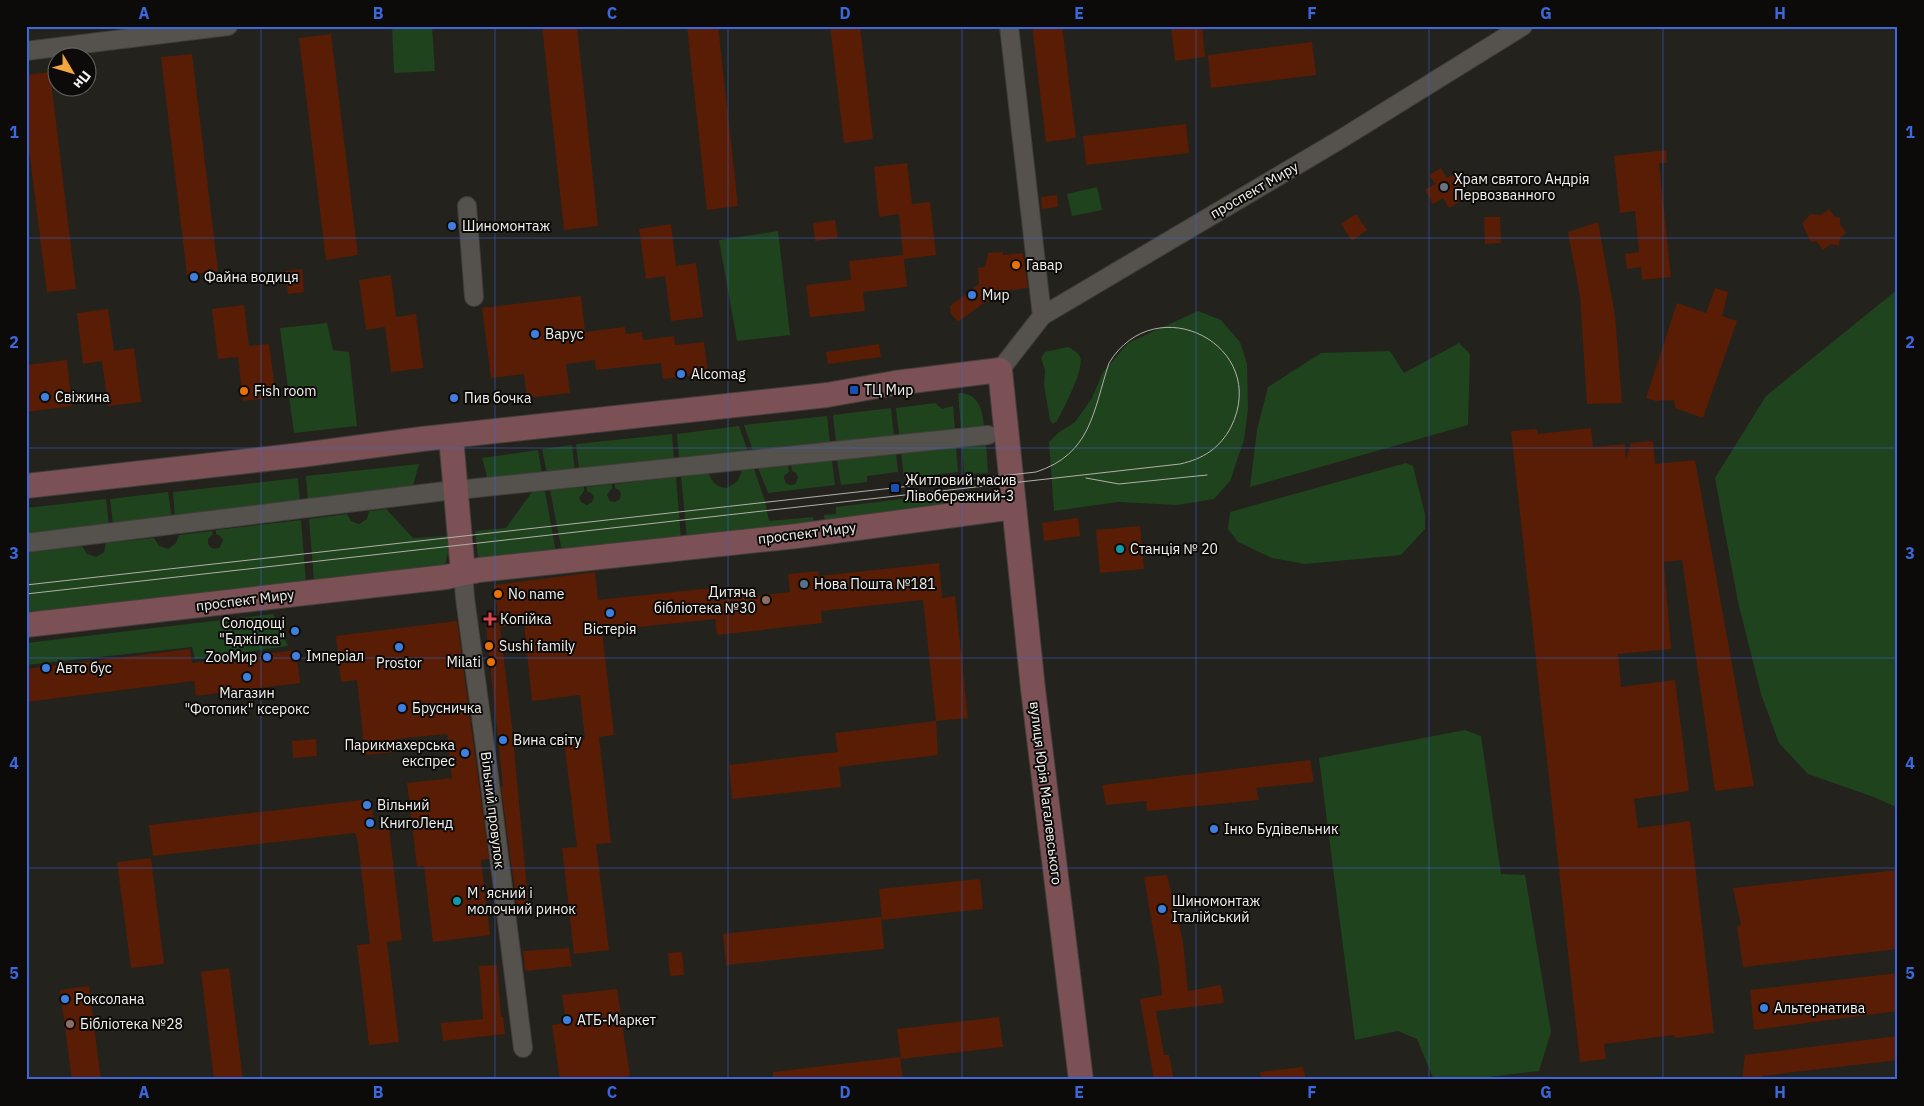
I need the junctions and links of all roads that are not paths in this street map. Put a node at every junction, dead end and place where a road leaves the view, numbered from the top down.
1 (228, 26) edge
2 (1009, 26) edge
3 (1523, 26) edge
4 (26, 51) edge
5 (467, 206) dead end
6 (474, 297) dead end
7 (1042, 316) junction
8 (1000, 370) junction
9 (988, 435) dead end
10 (451, 437) junction
11 (26, 486) edge
12 (467, 489) dead end
13 (446, 492) dead end
14 (1014, 507) junction
15 (26, 544) edge
16 (463, 573) junction
17 (26, 625) edge
18 (522, 1048) dead end
19 (1081, 1080) edge

1 - 4 street
2 - 7 street
3 - 7 street, проспект Миру
5 - 6 street
7 - 8 street, проспект Миру
8 - 10 street
8 - 14 street
9 - 12 street
10 - 11 street
10 - 16 street
13 - 15 street
14 - 16 street, проспект Миру
14 - 19 street, вулиця Юрія Магалевського
16 - 17 street, проспект Миру
16 - 18 street, Вільний провулок

